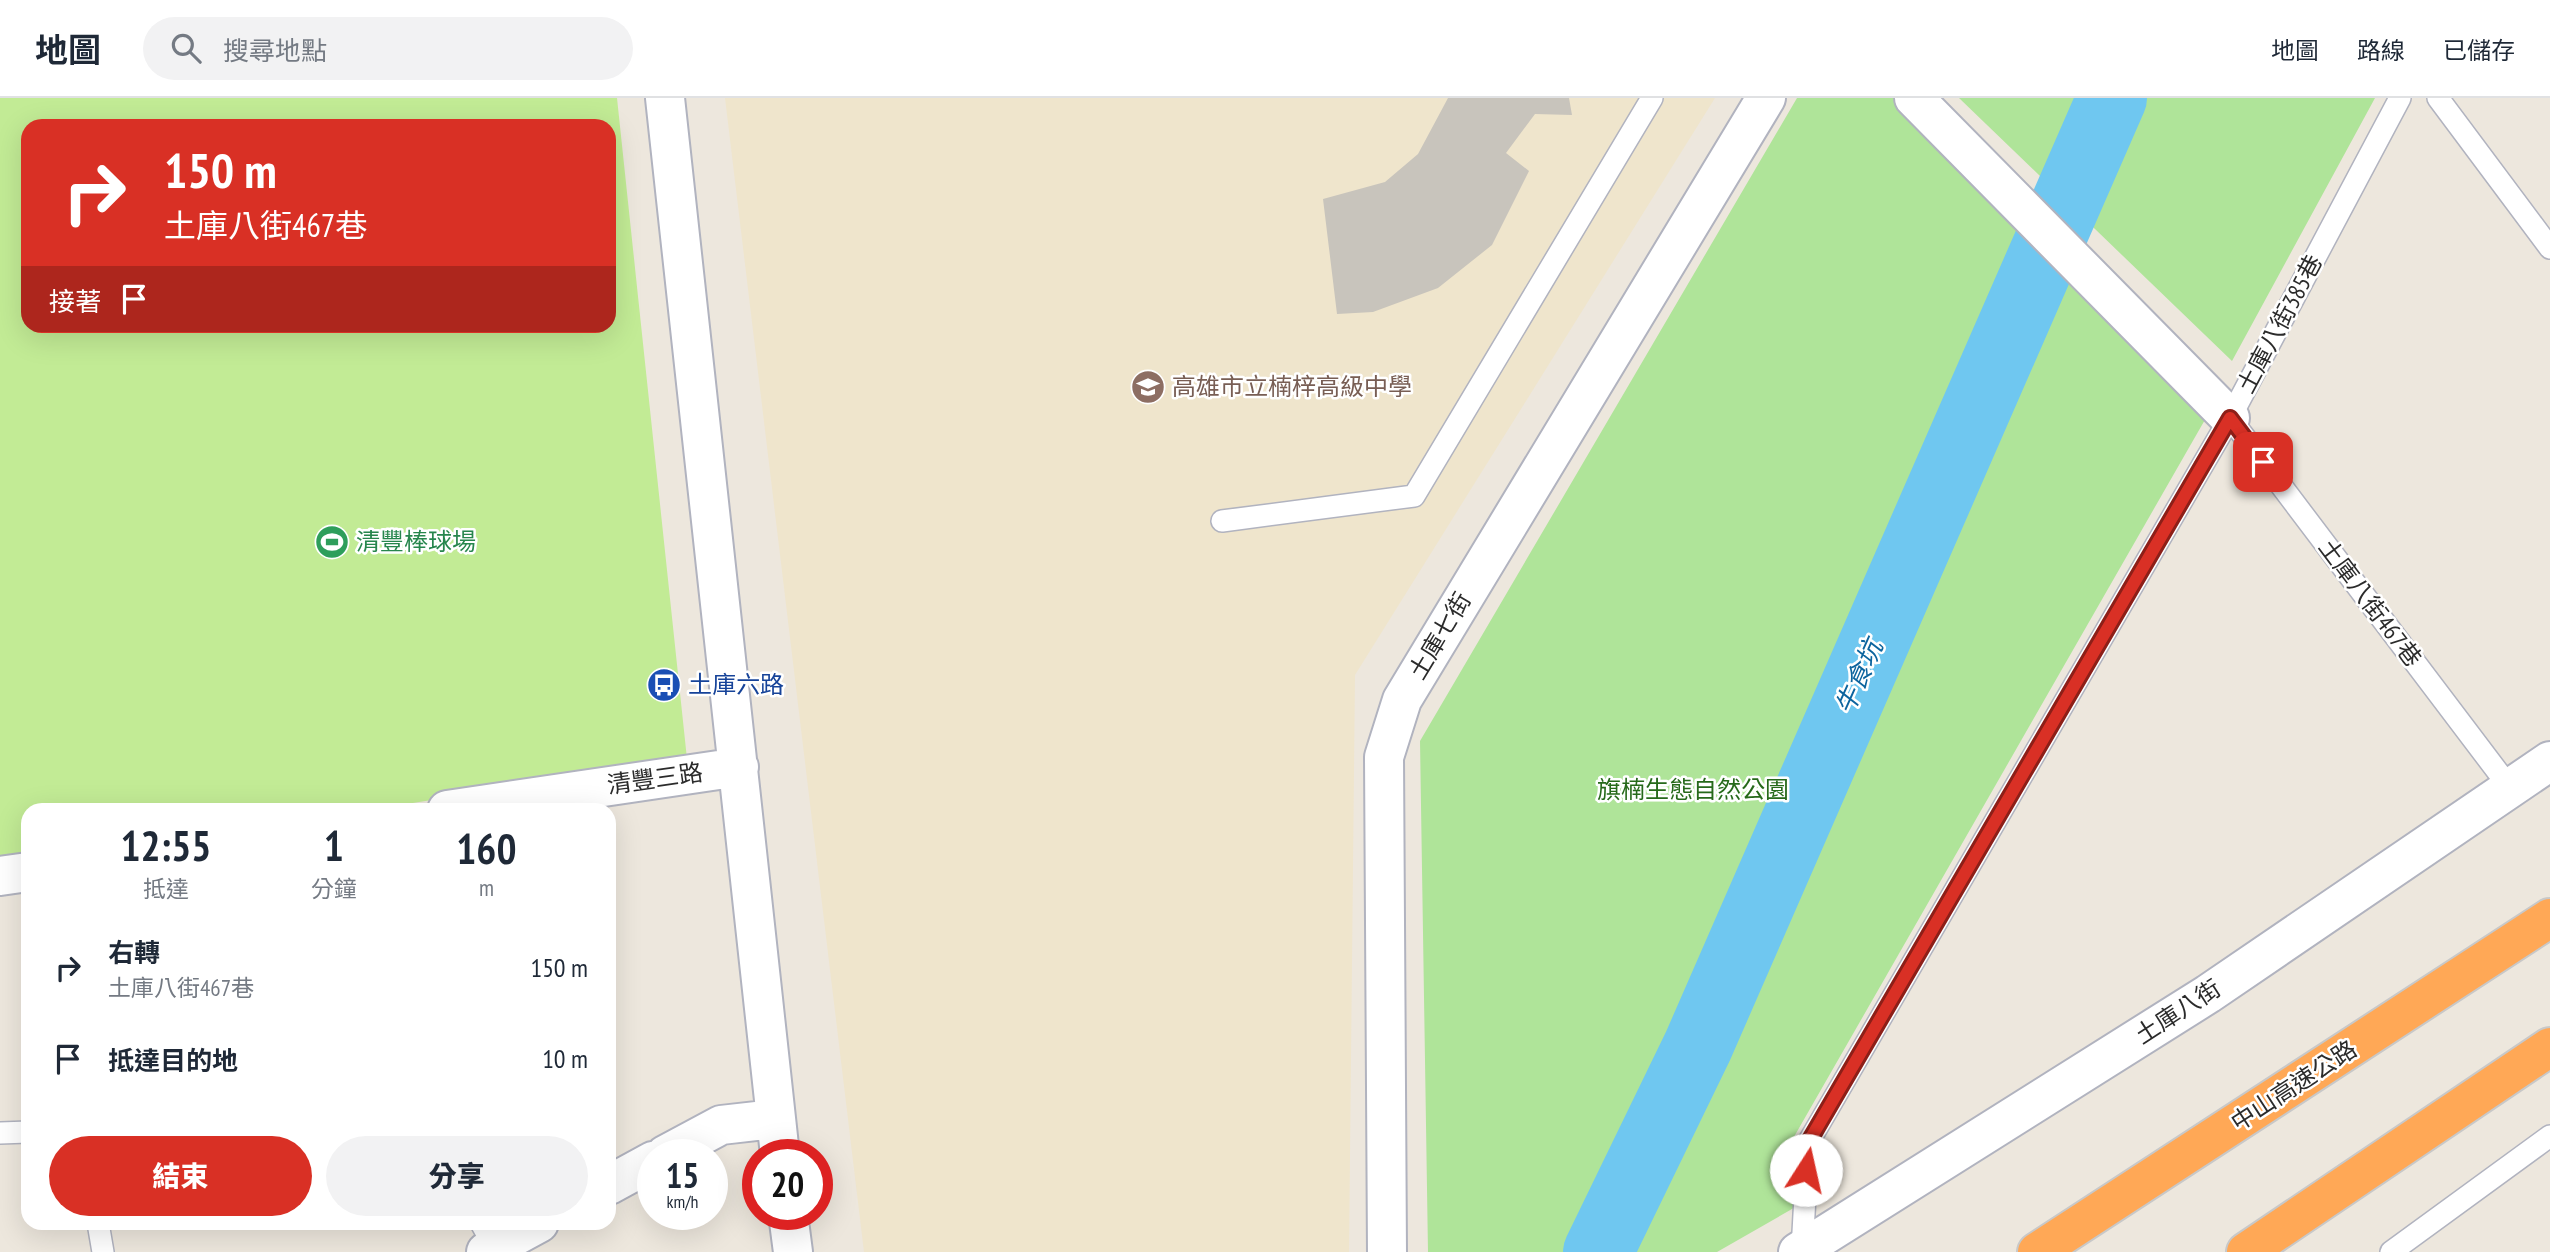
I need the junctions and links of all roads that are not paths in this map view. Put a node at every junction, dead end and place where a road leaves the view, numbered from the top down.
1 (665, 98) edge
2 (1652, 98) edge
3 (1766, 98) edge
4 (1914, 98) edge
5 (2400, 98) edge
6 (2438, 98) edge
7 (2550, 248) edge
8 (2230, 418) junction
9 (1222, 521) dead end
10 (2550, 761) edge
11 (739, 767) junction
12 (2510, 788) junction
13 (495, 803) edge
14 (21, 873) edge
15 (0, 876) edge
16 (2550, 918) edge
17 (2550, 1047) edge
18 (21, 1132) edge
19 (0, 1133) edge
20 (778, 1137) edge
21 (2550, 1137) edge
22 (695, 1139) edge
23 (637, 1170) edge
24 (616, 1181) edge
25 (99, 1230) edge
26 (522, 1230) edge
27 (790, 1230) edge
28 (489, 1244) edge
29 (1800, 1251) edge
30 (103, 1252) edge
31 (793, 1252) edge
32 (1387, 1252) edge
33 (2037, 1252) edge
34 (2246, 1252) edge
35 (2391, 1252) edge

1 - 11 street
2 - 9 lane
3 - 32 street, 土庫七街
4 - 8 street
5 - 8 lane, 土庫八街385巷
6 - 7 lane
8 - 12 lane, 土庫八街467巷
8 - 29 lane, 土庫八街385巷
10 - 12 street, 土庫八街
11 - 13 street, 清豐三路
11 - 20 street
12 - 29 street, 土庫八街
14 - 15 street
16 - 33 highway, 中山高速公路
17 - 34 highway
18 - 19 lane
20 - 22 street
21 - 35 lane
23 - 24 street
25 - 30 lane
26 - 28 street
27 - 31 street

